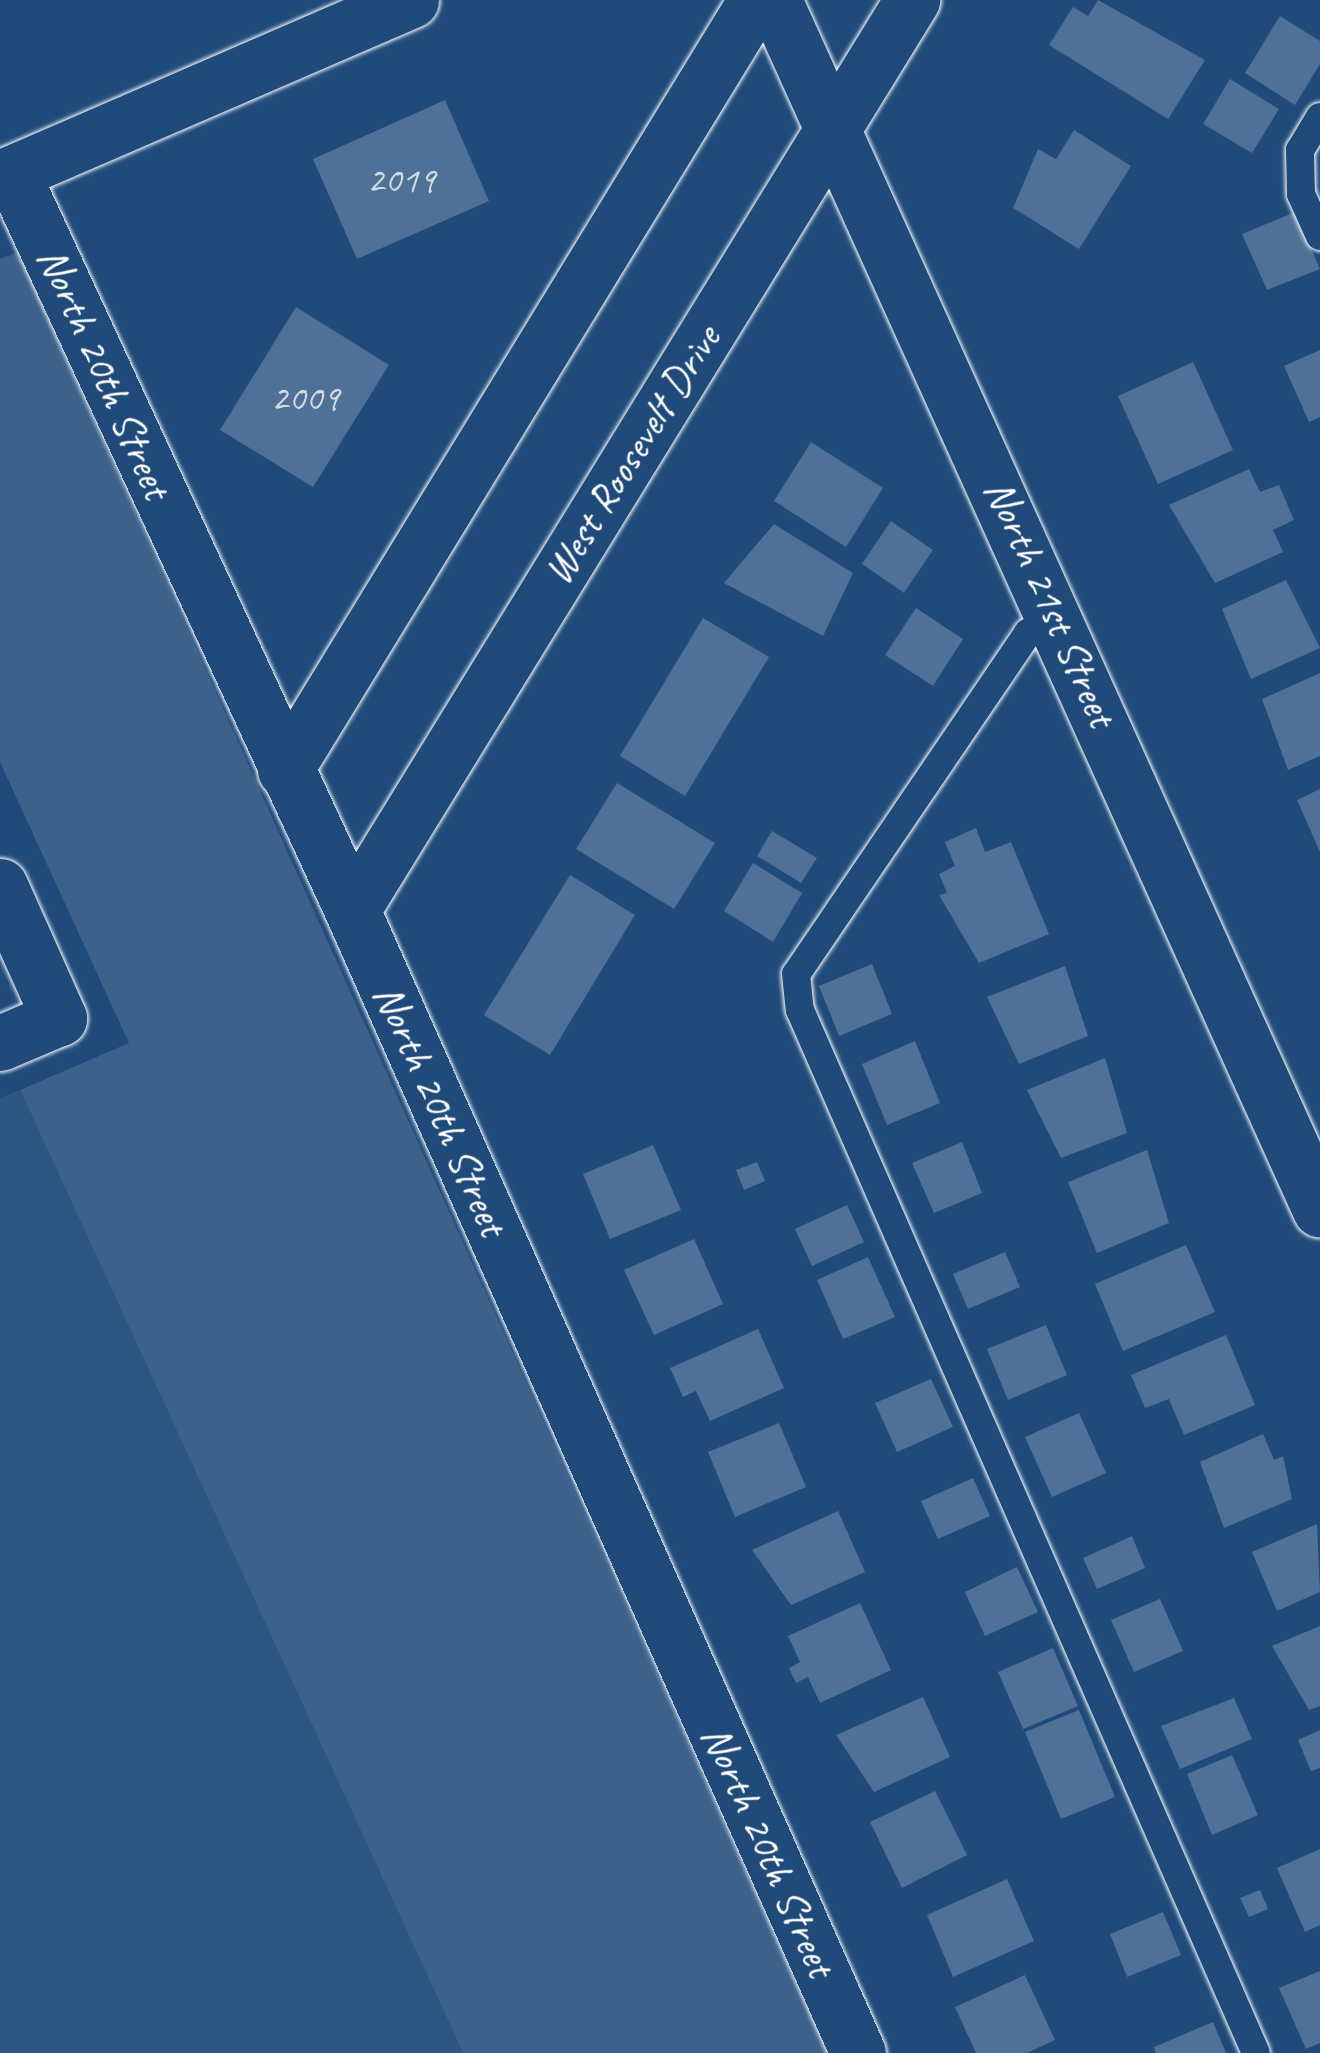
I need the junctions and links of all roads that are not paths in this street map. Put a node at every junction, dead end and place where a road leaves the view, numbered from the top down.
1 (411, 0) edge
2 (756, 0) edge
3 (774, 0) edge
4 (912, 0) edge
5 (1320, 117) edge
6 (833, 129) junction
7 (4, 166) edge
8 (1320, 236) edge
9 (1056, 614) junction
10 (285, 770) junction
11 (0, 886) edge
12 (352, 910) junction
13 (0, 1043) edge
14 (1320, 1210) edge
15 (858, 2053) edge
16 (1256, 2053) edge

1 - 7 street
2 - 10 street
3 - 6 street, North 21st Street
4 - 6 street, West Roosevelt Drive
5 - 8 lane
6 - 9 street, North 21st Street
6 - 12 street, West Roosevelt Drive
7 - 10 street, North 20th Street
9 - 14 street, North 21st Street
9 - 16 lane
10 - 12 street, North 20th Street
11 - 13 street
12 - 15 street, North 20th Street

